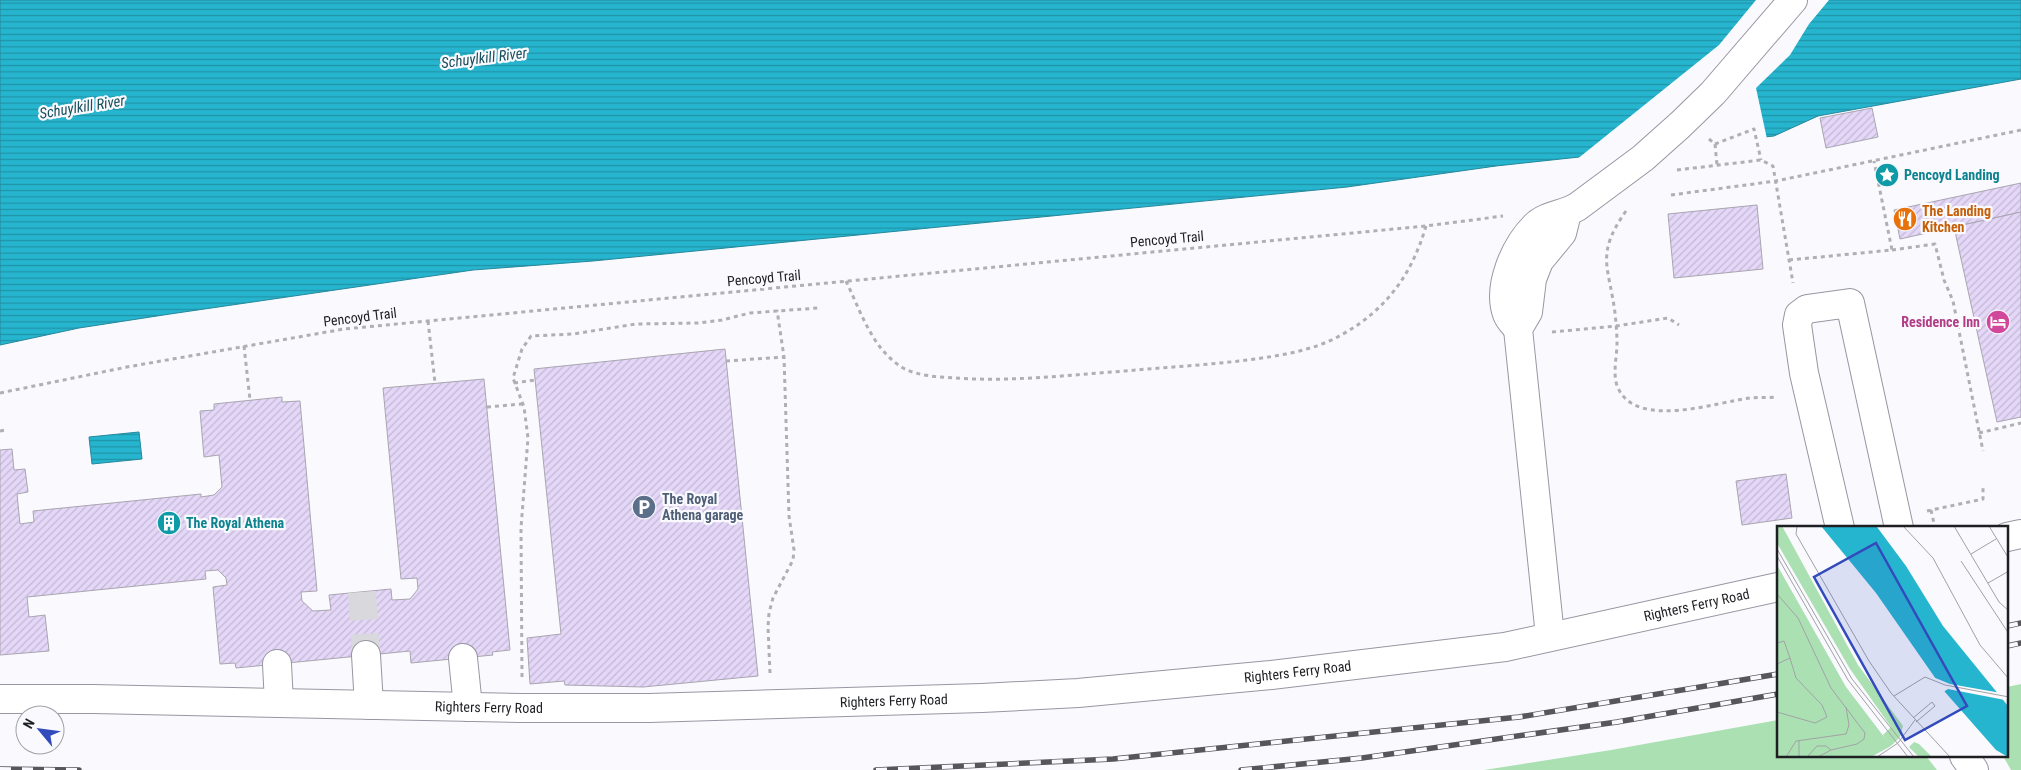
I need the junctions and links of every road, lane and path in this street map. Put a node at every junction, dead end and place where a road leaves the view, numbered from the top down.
1 (1793, 0) edge
2 (2021, 130) edge
3 (1703, 133) dead end
4 (1715, 144) junction
5 (1761, 160) junction
6 (1874, 161) junction
7 (1717, 165) junction
8 (1670, 171) dead end
9 (1776, 181) junction
10 (1671, 195) dead end
11 (1629, 207) dead end
12 (1510, 215) dead end
13 (1426, 226) junction
14 (1892, 250) junction
15 (1789, 260) junction
16 (846, 281) junction
17 (1797, 302) junction
18 (818, 308) dead end
19 (777, 310) junction
20 (428, 321) junction
21 (1679, 325) dead end
22 (1616, 326) junction
23 (1573, 331) dead end
24 (244, 346) junction
25 (784, 356) junction
26 (726, 361) dead end
27 (535, 380) dead end
28 (435, 383) dead end
29 (514, 383) junction
30 (0, 393) edge
31 (1779, 397) dead end
32 (250, 400) dead end
33 (522, 404) junction
34 (487, 407) dead end
35 (2021, 423) edge
36 (5, 430) dead end
37 (0, 431) edge
38 (1979, 433) junction
39 (1983, 450) dead end
40 (1983, 487) dead end
41 (1931, 510) junction
42 (1922, 512) dead end
43 (1840, 526) edge
44 (1899, 526) edge
45 (1935, 526) edge
46 (2021, 534) edge
47 (2008, 537) edge
48 (1777, 587) edge
49 (1550, 636) junction
50 (366, 655) tunnel mouth
51 (462, 658) dead end
52 (278, 664) dead end
53 (0, 699) edge
54 (279, 703) junction
55 (772, 704) junction
56 (369, 705) junction
57 (468, 707) junction
58 (520, 708) junction
59 (1965, 758) edge
60 (1974, 770) edge

1 - 49 street
2 - 6 path
3 - 4 path
4 - 5 path
4 - 7 path
5 - 7 path
5 - 9 path
6 - 9 path
6 - 14 path
7 - 8 path
9 - 10 path
9 - 15 path
11 - 22 path
12 - 13 path, Pencoyd Trail
13 - 16 path, Pencoyd Trail
13 - 16 path
14 - 15 path
14 - 38 path
15 - 17 path
16 - 20 path, Pencoyd Trail
17 - 43 street
17 - 44 street
18 - 19 path
19 - 25 path
19 - 29 path
20 - 24 path, Pencoyd Trail
20 - 28 path
21 - 22 path
22 - 23 path
22 - 31 path
24 - 30 path, Pencoyd Trail
24 - 32 path
25 - 26 path
25 - 55 path
27 - 29 path
29 - 33 path
33 - 34 path
33 - 58 path
35 - 38 path
36 - 37 path
38 - 39 path
40 - 41 path
41 - 42 path
41 - 45 path
46 - 47 street
48 - 49 street, Righters Ferry Road
49 - 55 street, Righters Ferry Road
50 - 56 street
51 - 57 street
52 - 54 street
53 - 54 street, Righters Ferry Road
54 - 56 street, Righters Ferry Road
55 - 58 street, Righters Ferry Road
56 - 57 street, Righters Ferry Road
57 - 58 street, Righters Ferry Road
59 - 60 street

